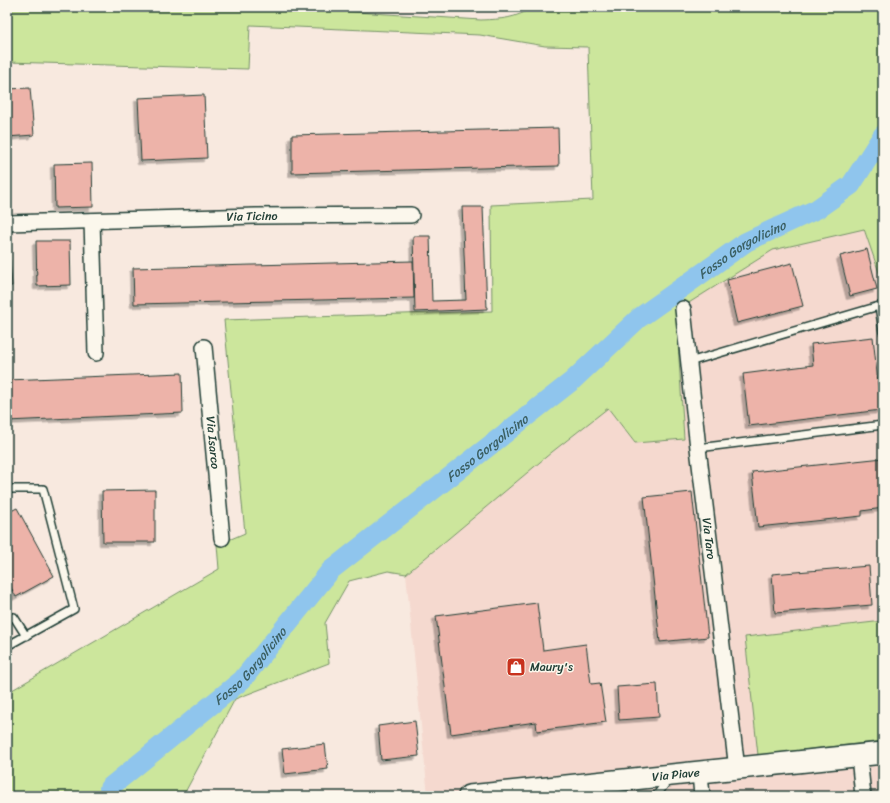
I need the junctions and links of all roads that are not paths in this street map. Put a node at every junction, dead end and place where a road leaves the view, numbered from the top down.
1 (449, 7) edge
2 (460, 7) edge
3 (411, 215) dead end
4 (92, 221) junction
5 (7, 222) edge
6 (683, 309) dead end
7 (883, 332) edge
8 (204, 347) dead end
9 (96, 353) dead end
10 (689, 362) junction
11 (883, 425) edge
12 (698, 448) junction
13 (7, 489) edge
14 (222, 538) dead end
15 (7, 618) edge
16 (26, 636) junction
17 (7, 646) edge
18 (883, 753) edge
19 (859, 756) junction
20 (737, 769) junction
21 (700, 773) junction
22 (671, 776) junction
23 (550, 792) edge
24 (469, 796) edge
25 (656, 796) edge
26 (702, 796) edge
27 (863, 796) edge

1 - 2 lane
3 - 4 street, Via Ticino
4 - 5 street, Via Ticino
4 - 9 street
6 - 10 street, Via Taro
7 - 10 lane
8 - 14 street, Via Isarco
10 - 12 street, Via Taro
11 - 12 lane
12 - 20 street, Via Taro
13 - 16 lane
15 - 16 lane
16 - 17 lane
18 - 19 main road, Via Piave
19 - 20 main road, Via Piave
19 - 27 street
20 - 21 main road, Via Piave
21 - 22 main road, Via Piave
21 - 26 street
22 - 23 main road, Via Piave
22 - 25 lane
23 - 24 main road, Via Piave

